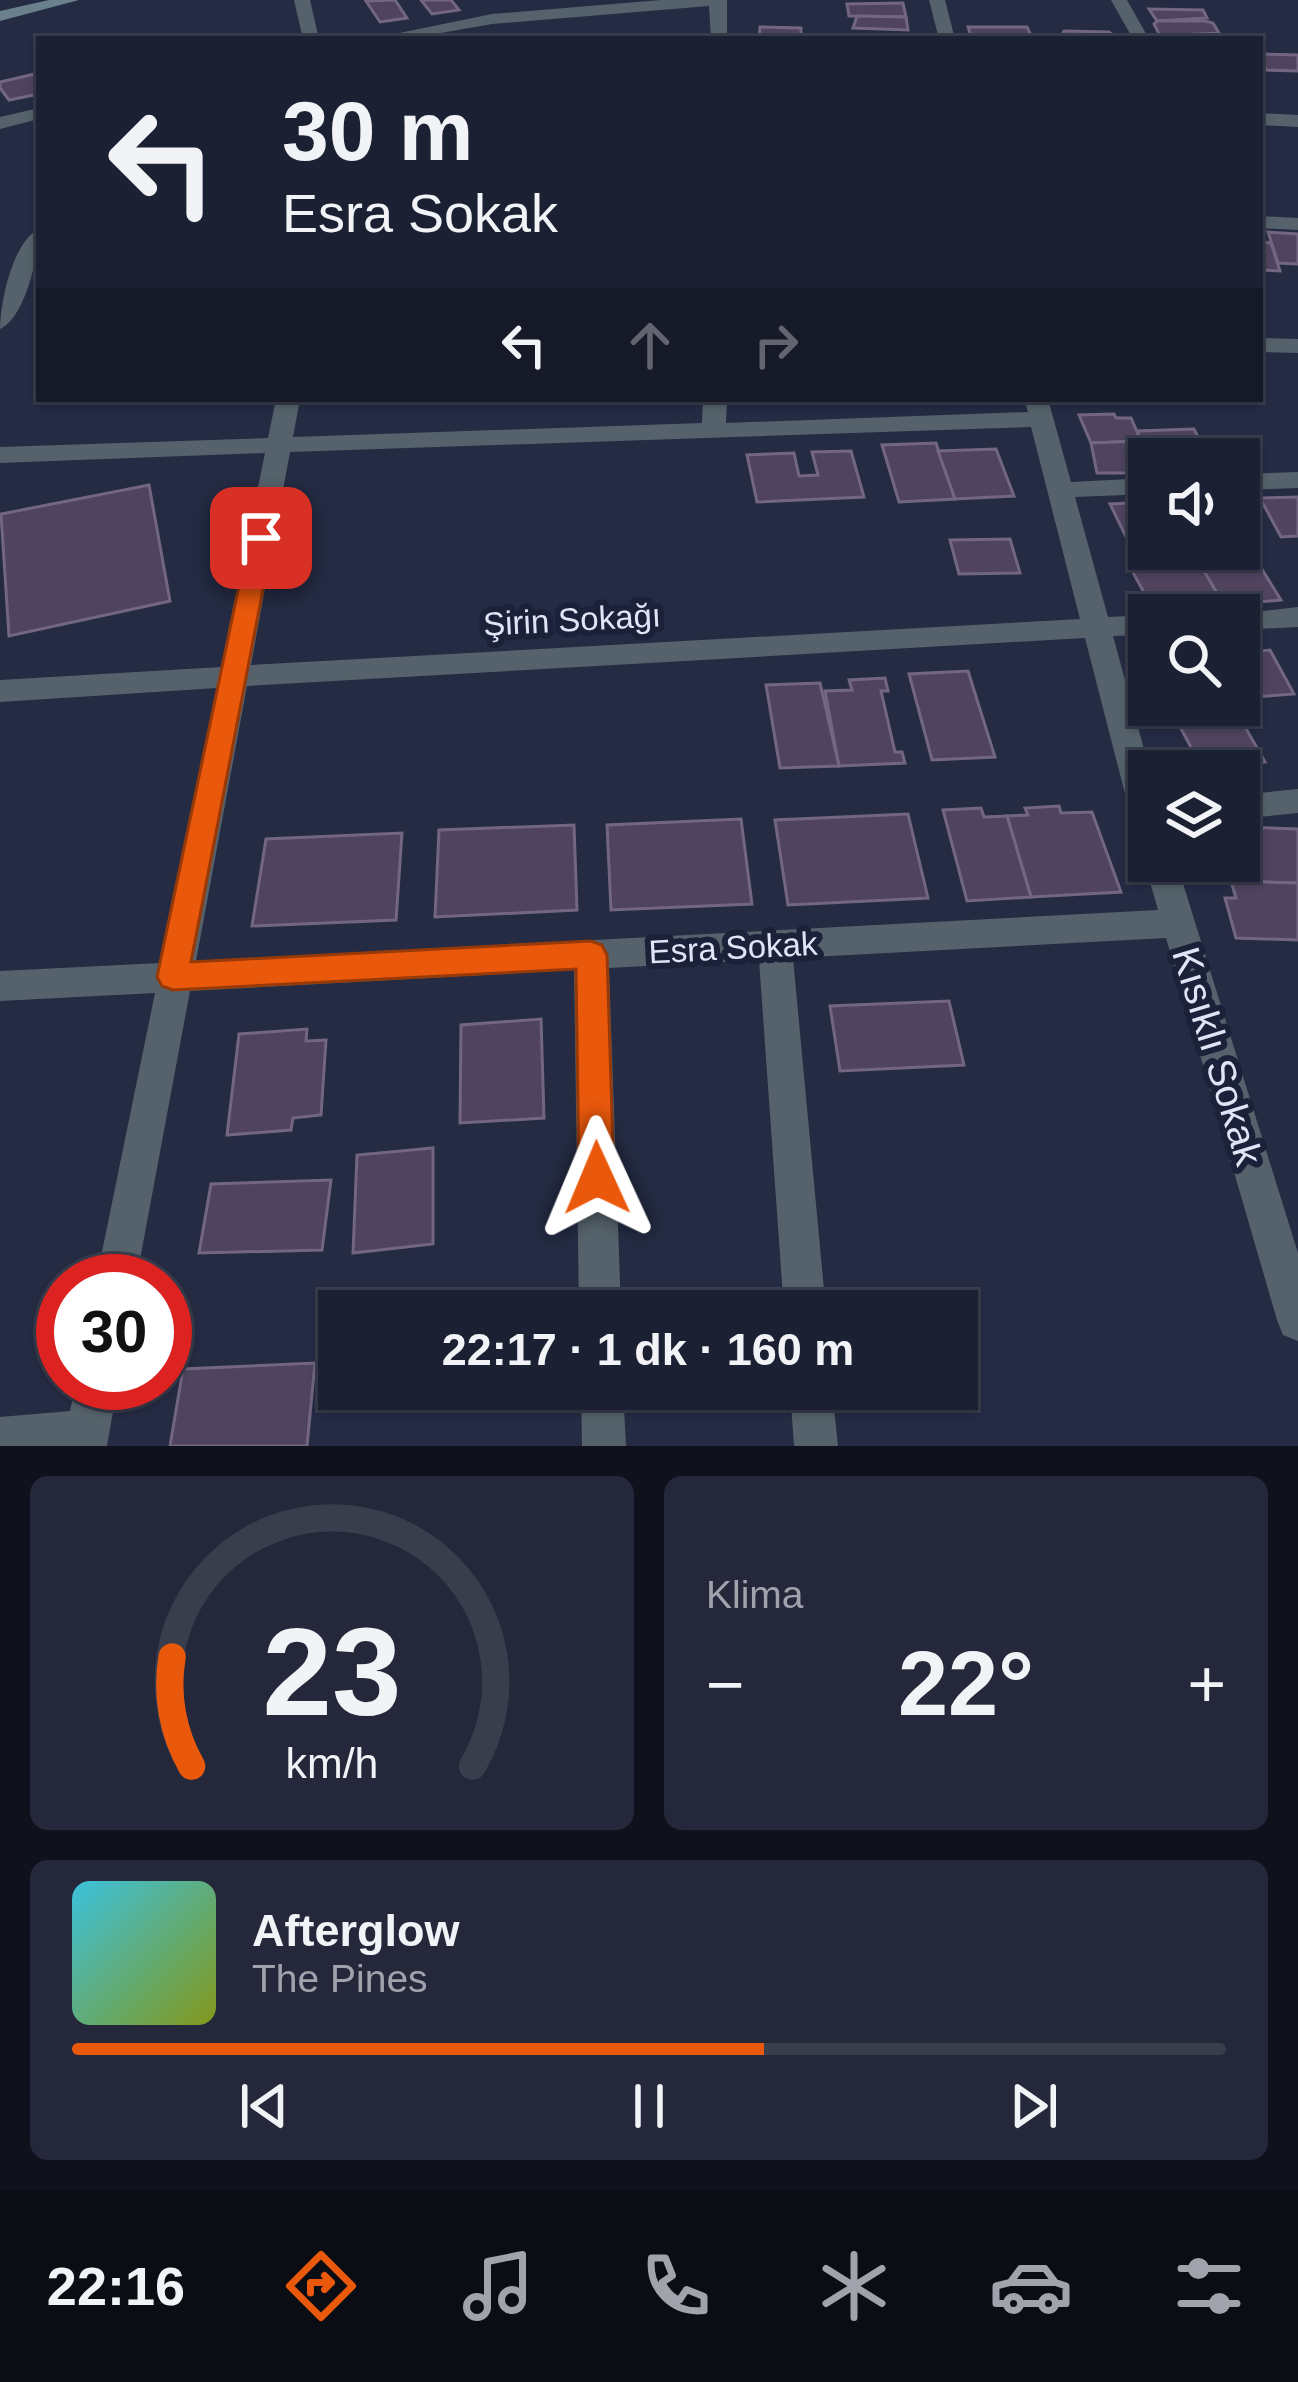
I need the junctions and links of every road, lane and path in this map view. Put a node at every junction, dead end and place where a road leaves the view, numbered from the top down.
1 (71, 0) edge
2 (302, 0) edge
3 (718, 0) edge
4 (938, 0) edge
5 (1119, 0) edge
6 (0, 16) edge
7 (533, 16) junction
8 (310, 36) edge
9 (398, 36) edge
10 (539, 36) edge
11 (718, 36) edge
12 (946, 36) edge
13 (1139, 36) edge
14 (36, 114) edge
15 (1263, 119) edge
16 (1298, 121) edge
17 (0, 123) edge
18 (1263, 222) edge
19 (1298, 224) edge
20 (36, 242) edge
21 (0, 322) edge
22 (1263, 345) edge
23 (1298, 346) edge
24 (287, 402) edge
25 (715, 402) edge
26 (1039, 409) edge
27 (714, 430) junction
28 (279, 446) junction
29 (0, 455) edge
30 (1298, 480) edge
31 (1260, 481) edge
32 (1128, 487) edge
33 (1060, 490) junction
34 (1298, 616) edge
35 (1260, 619) edge
36 (1128, 626) edge
37 (1094, 628) junction
38 (234, 675) junction
39 (0, 691) edge
40 (1128, 750) edge
41 (1298, 801) edge
42 (1260, 805) edge
43 (1166, 882) edge
44 (1178, 923) junction
45 (776, 945) junction
46 (591, 955) junction
47 (173, 977) junction
48 (0, 986) edge
49 (121, 1254) edge
50 (599, 1290) edge
51 (803, 1290) edge
52 (1298, 1320) edge
53 (603, 1410) edge
54 (813, 1410) edge
55 (0, 1438) edge
56 (86, 1439) edge
57 (604, 1446) edge
58 (816, 1446) edge

1 - 6 main road
2 - 8 street
3 - 7 street
3 - 11 street
4 - 12 street
5 - 13 street
7 - 9 street
7 - 10 street
14 - 17 street
15 - 16 street
18 - 19 street
20 - 21 street
22 - 23 street
24 - 28 street
25 - 27 street
26 - 27 street
26 - 33 street
27 - 28 street
28 - 29 street
28 - 38 street
30 - 31 street
32 - 33 street
33 - 37 street
34 - 35 street
36 - 37 street, Şirin Sokağı
37 - 38 street, Şirin Sokağı
37 - 40 street
38 - 39 street, Şirin Sokağı
38 - 47 street
41 - 42 street
43 - 44 street, Kısıklı Sokak
44 - 45 street, Esra Sokak
44 - 52 street, Kısıklı Sokak
45 - 46 street, Esra Sokak
45 - 51 street
46 - 47 street, Esra Sokak
46 - 50 street
47 - 48 street, Esra Sokak
47 - 49 street
53 - 57 street
54 - 58 street
55 - 56 street

